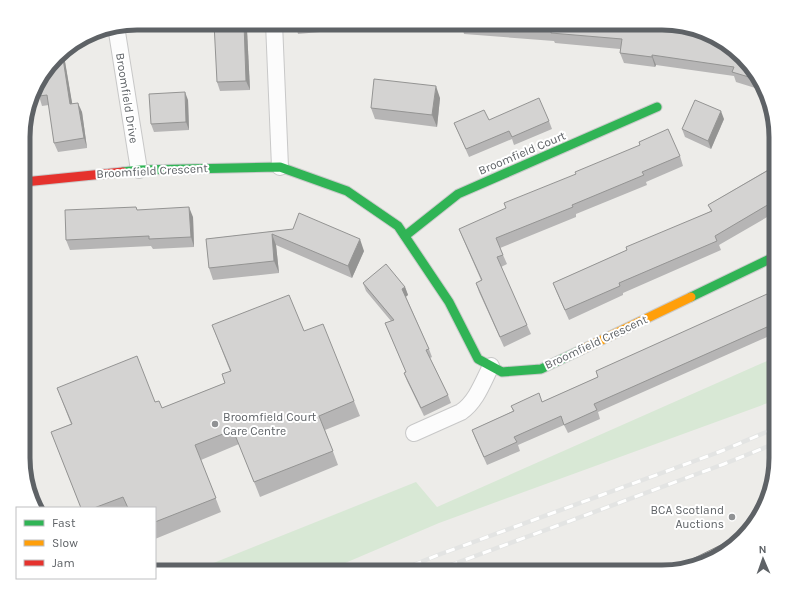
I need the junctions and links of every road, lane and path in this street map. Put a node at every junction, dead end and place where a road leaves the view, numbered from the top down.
1 (274, 30) edge
2 (117, 32) edge
3 (657, 107) dead end
4 (280, 167) junction
5 (139, 170) junction
6 (30, 181) edge
7 (405, 236) junction
8 (769, 259) edge
9 (491, 366) junction
10 (414, 433) dead end

1 - 4 street
2 - 5 street, Broomfield Drive
3 - 7 street, Broomfield Court
4 - 5 street, Broomfield Crescent
4 - 7 street, Broomfield Crescent
5 - 6 street, Broomfield Crescent
7 - 9 street, Broomfield Crescent
8 - 9 street, Broomfield Crescent
9 - 10 street

